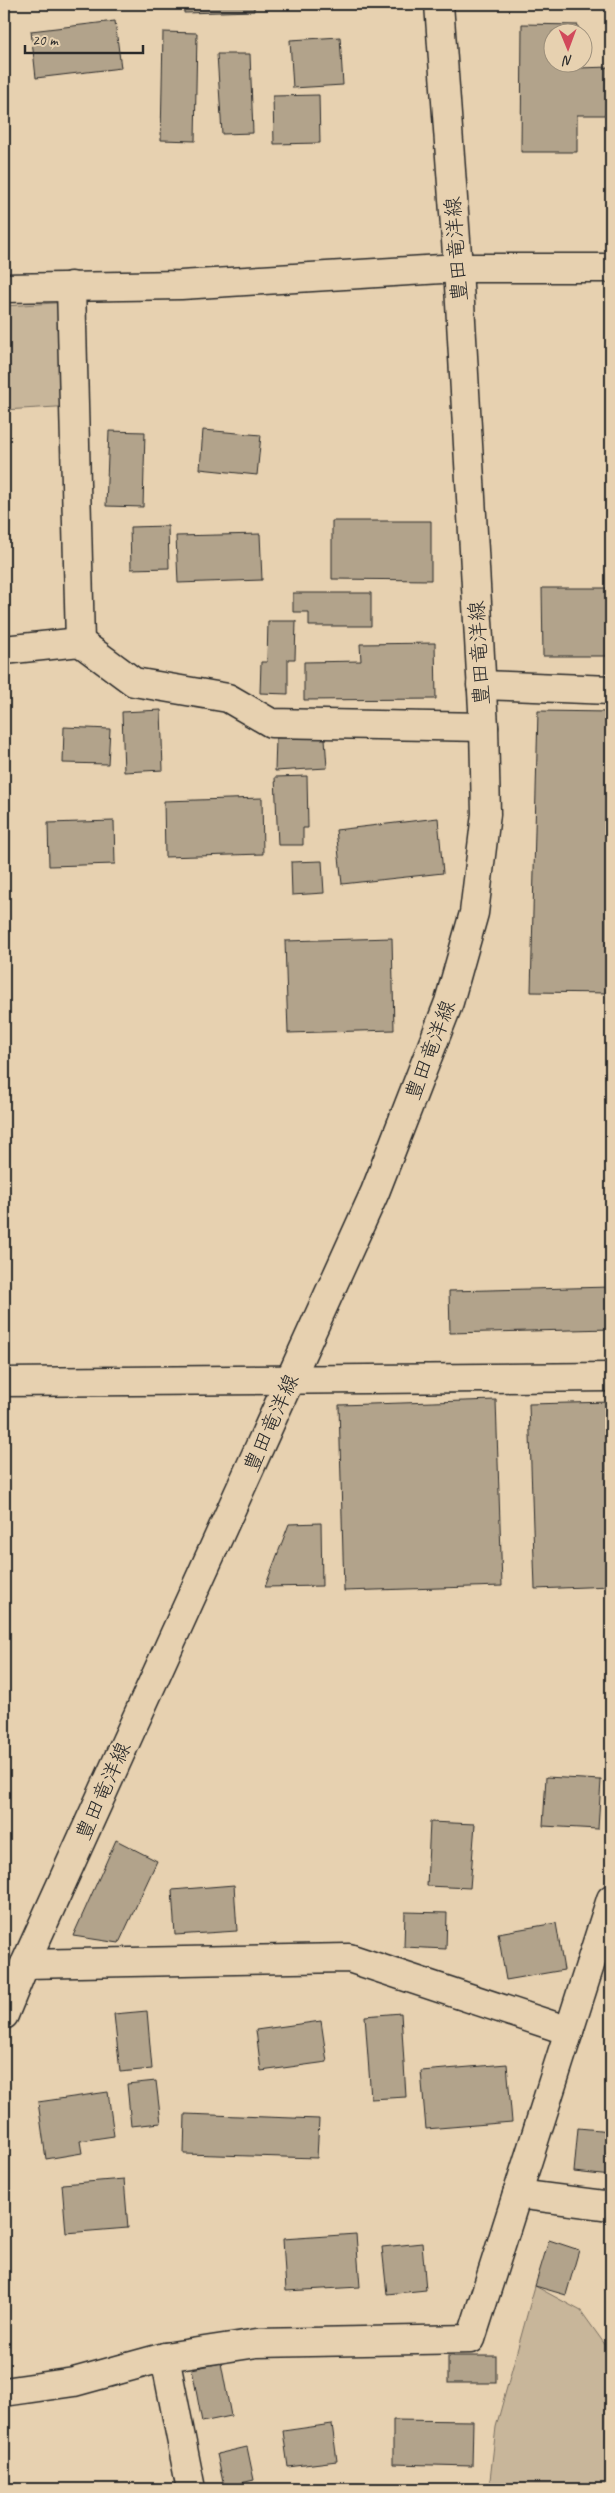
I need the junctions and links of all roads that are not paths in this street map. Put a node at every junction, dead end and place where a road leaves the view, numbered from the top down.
1 (440, 4) edge
2 (458, 268) junction
3 (611, 268) edge
4 (71, 286) junction
5 (4, 288) edge
6 (80, 642) junction
7 (4, 650) edge
8 (481, 685) junction
9 (611, 690) edge
10 (484, 727) junction
11 (611, 1377) edge
12 (292, 1378) junction
13 (4, 1382) edge
14 (611, 1899) edge
15 (25, 1964) junction
16 (4, 2015) edge
17 (569, 2031) junction
18 (517, 2194) junction
19 (611, 2206) edge
20 (164, 2357) junction
21 (4, 2392) edge
22 (192, 2489) edge

1 - 2 street, 豊田竜洋線
2 - 3 street
2 - 4 street
2 - 8 street, 豊田竜洋線
4 - 5 street
4 - 6 street
6 - 7 street
6 - 10 street
8 - 9 street
8 - 10 street, 豊田竜洋線
10 - 12 street, 豊田竜洋線
11 - 12 street
12 - 13 street
12 - 15 street, 豊田竜洋線
14 - 17 street
15 - 16 street, 豊田竜洋線
15 - 17 street
17 - 18 street
18 - 19 street
18 - 20 street
20 - 21 street
20 - 22 street

